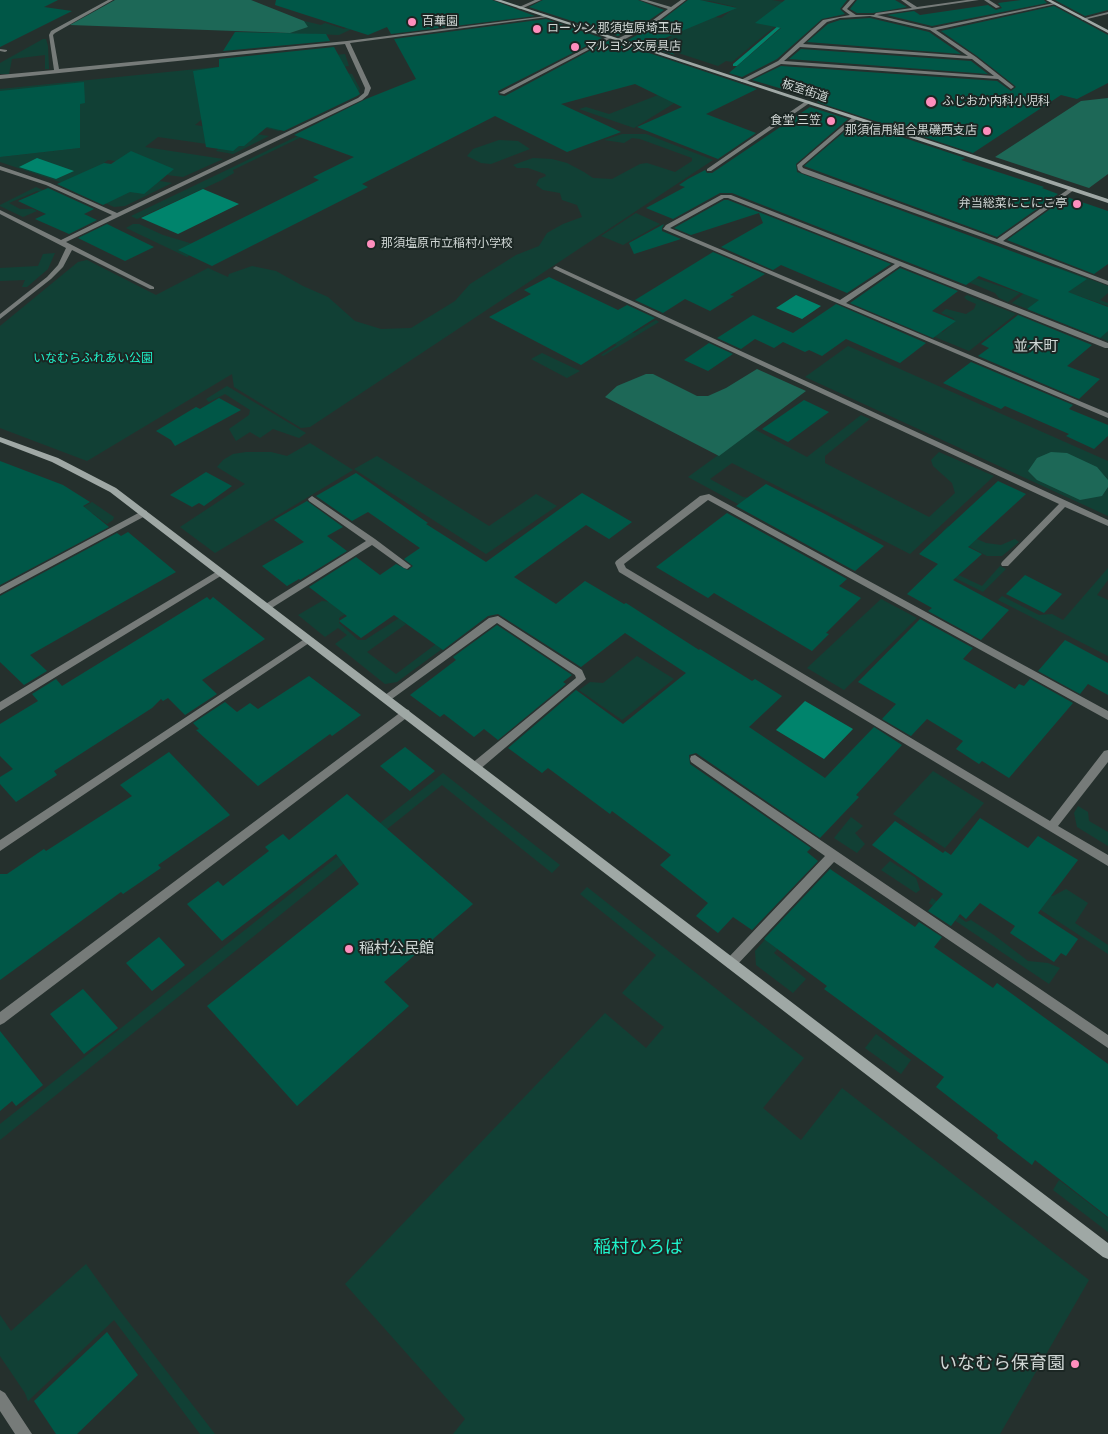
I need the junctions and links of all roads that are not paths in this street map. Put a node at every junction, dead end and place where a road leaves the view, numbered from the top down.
1 (111, 0) edge
2 (496, 0) edge
3 (539, 0) edge
4 (642, 0) edge
5 (684, 0) edge
6 (852, 0) edge
7 (903, 0) edge
8 (977, 0) edge
9 (986, 0) edge
10 (1048, 0) edge
11 (1054, 4) junction
12 (998, 7) dead end
13 (519, 8) junction
14 (917, 8) junction
15 (672, 9) junction
16 (1108, 13) edge
17 (870, 15) junction
18 (855, 16) junction
19 (546, 17) junction
20 (1083, 19) junction
21 (932, 29) junction
22 (1108, 32) edge
23 (611, 38) junction
24 (619, 40) junction
25 (347, 42) junction
26 (798, 45) junction
27 (974, 58) junction
28 (780, 62) junction
29 (57, 71) junction
30 (0, 77) edge
31 (999, 78) junction
32 (743, 81) junction
33 (1011, 87) dead end
34 (502, 93) dead end
35 (808, 102) junction
36 (855, 118) junction
37 (0, 168) edge
38 (708, 170) dead end
39 (1072, 189) junction
40 (1108, 200) edge
41 (0, 212) edge
42 (117, 215) junction
43 (998, 241) junction
44 (61, 242) junction
45 (70, 247) junction
46 (899, 264) junction
47 (556, 268) dead end
48 (1108, 283) edge
49 (152, 288) dead end
50 (841, 303) junction
51 (0, 317) edge
52 (1108, 346) edge
53 (1108, 404) edge
54 (1099, 412) junction
55 (1108, 416) edge
56 (0, 439) edge
57 (312, 499) dead end
58 (1064, 503) junction
59 (144, 513) junction
60 (1108, 523) edge
61 (372, 541) junction
62 (1005, 564) dead end
63 (407, 566) dead end
64 (221, 572) junction
65 (0, 591) edge
66 (267, 607) junction
67 (309, 639) junction
68 (386, 698) junction
69 (0, 707) edge
70 (405, 713) junction
71 (1108, 716) edge
72 (1108, 754) edge
73 (694, 760) dead end
74 (475, 767) junction
75 (1051, 827) junction
76 (0, 846) edge
77 (833, 855) junction
78 (1108, 861) edge
79 (731, 963) junction
80 (0, 1019) edge
81 (1108, 1042) edge
82 (1108, 1252) edge
83 (0, 1398) edge
84 (24, 1434) edge

1 - 29 street
2 - 13 street, 板室街道
3 - 13 street
4 - 15 street
5 - 15 street
6 - 18 street
7 - 14 street
8 - 14 street
9 - 12 street
10 - 11 street
11 - 20 street
11 - 21 street
13 - 19 street, 板室街道
14 - 17 street
15 - 24 street
16 - 20 street
17 - 18 street
17 - 21 street
18 - 26 street
19 - 23 street, 板室街道
19 - 25 street
20 - 22 street
21 - 27 street
23 - 24 street, 板室街道
23 - 34 street
24 - 32 street, 板室街道
25 - 29 street
25 - 42 street
26 - 27 street
26 - 28 street
27 - 31 street
28 - 31 street
28 - 32 street
29 - 30 street
31 - 33 street
32 - 35 street, 板室街道
35 - 36 street, 板室街道
35 - 38 street
36 - 39 street, 板室街道
36 - 43 street
37 - 42 street
39 - 40 street, 板室街道
39 - 43 street
41 - 44 street
42 - 44 street
43 - 48 street
44 - 45 street
45 - 49 street
45 - 51 street
46 - 50 street
46 - 50 street
46 - 52 street
47 - 58 street
50 - 54 street
53 - 54 street
54 - 55 street
56 - 59 street
57 - 61 street
58 - 60 street
58 - 62 street
59 - 64 street
59 - 65 street
61 - 63 street
61 - 66 street
64 - 66 street
64 - 69 street
66 - 67 street
67 - 68 street
67 - 76 street
68 - 70 street
68 - 74 street
70 - 74 street
70 - 80 street
71 - 75 street
72 - 75 street
73 - 77 street
74 - 79 street
75 - 78 street
77 - 79 street
77 - 81 street
79 - 82 street
83 - 84 street

